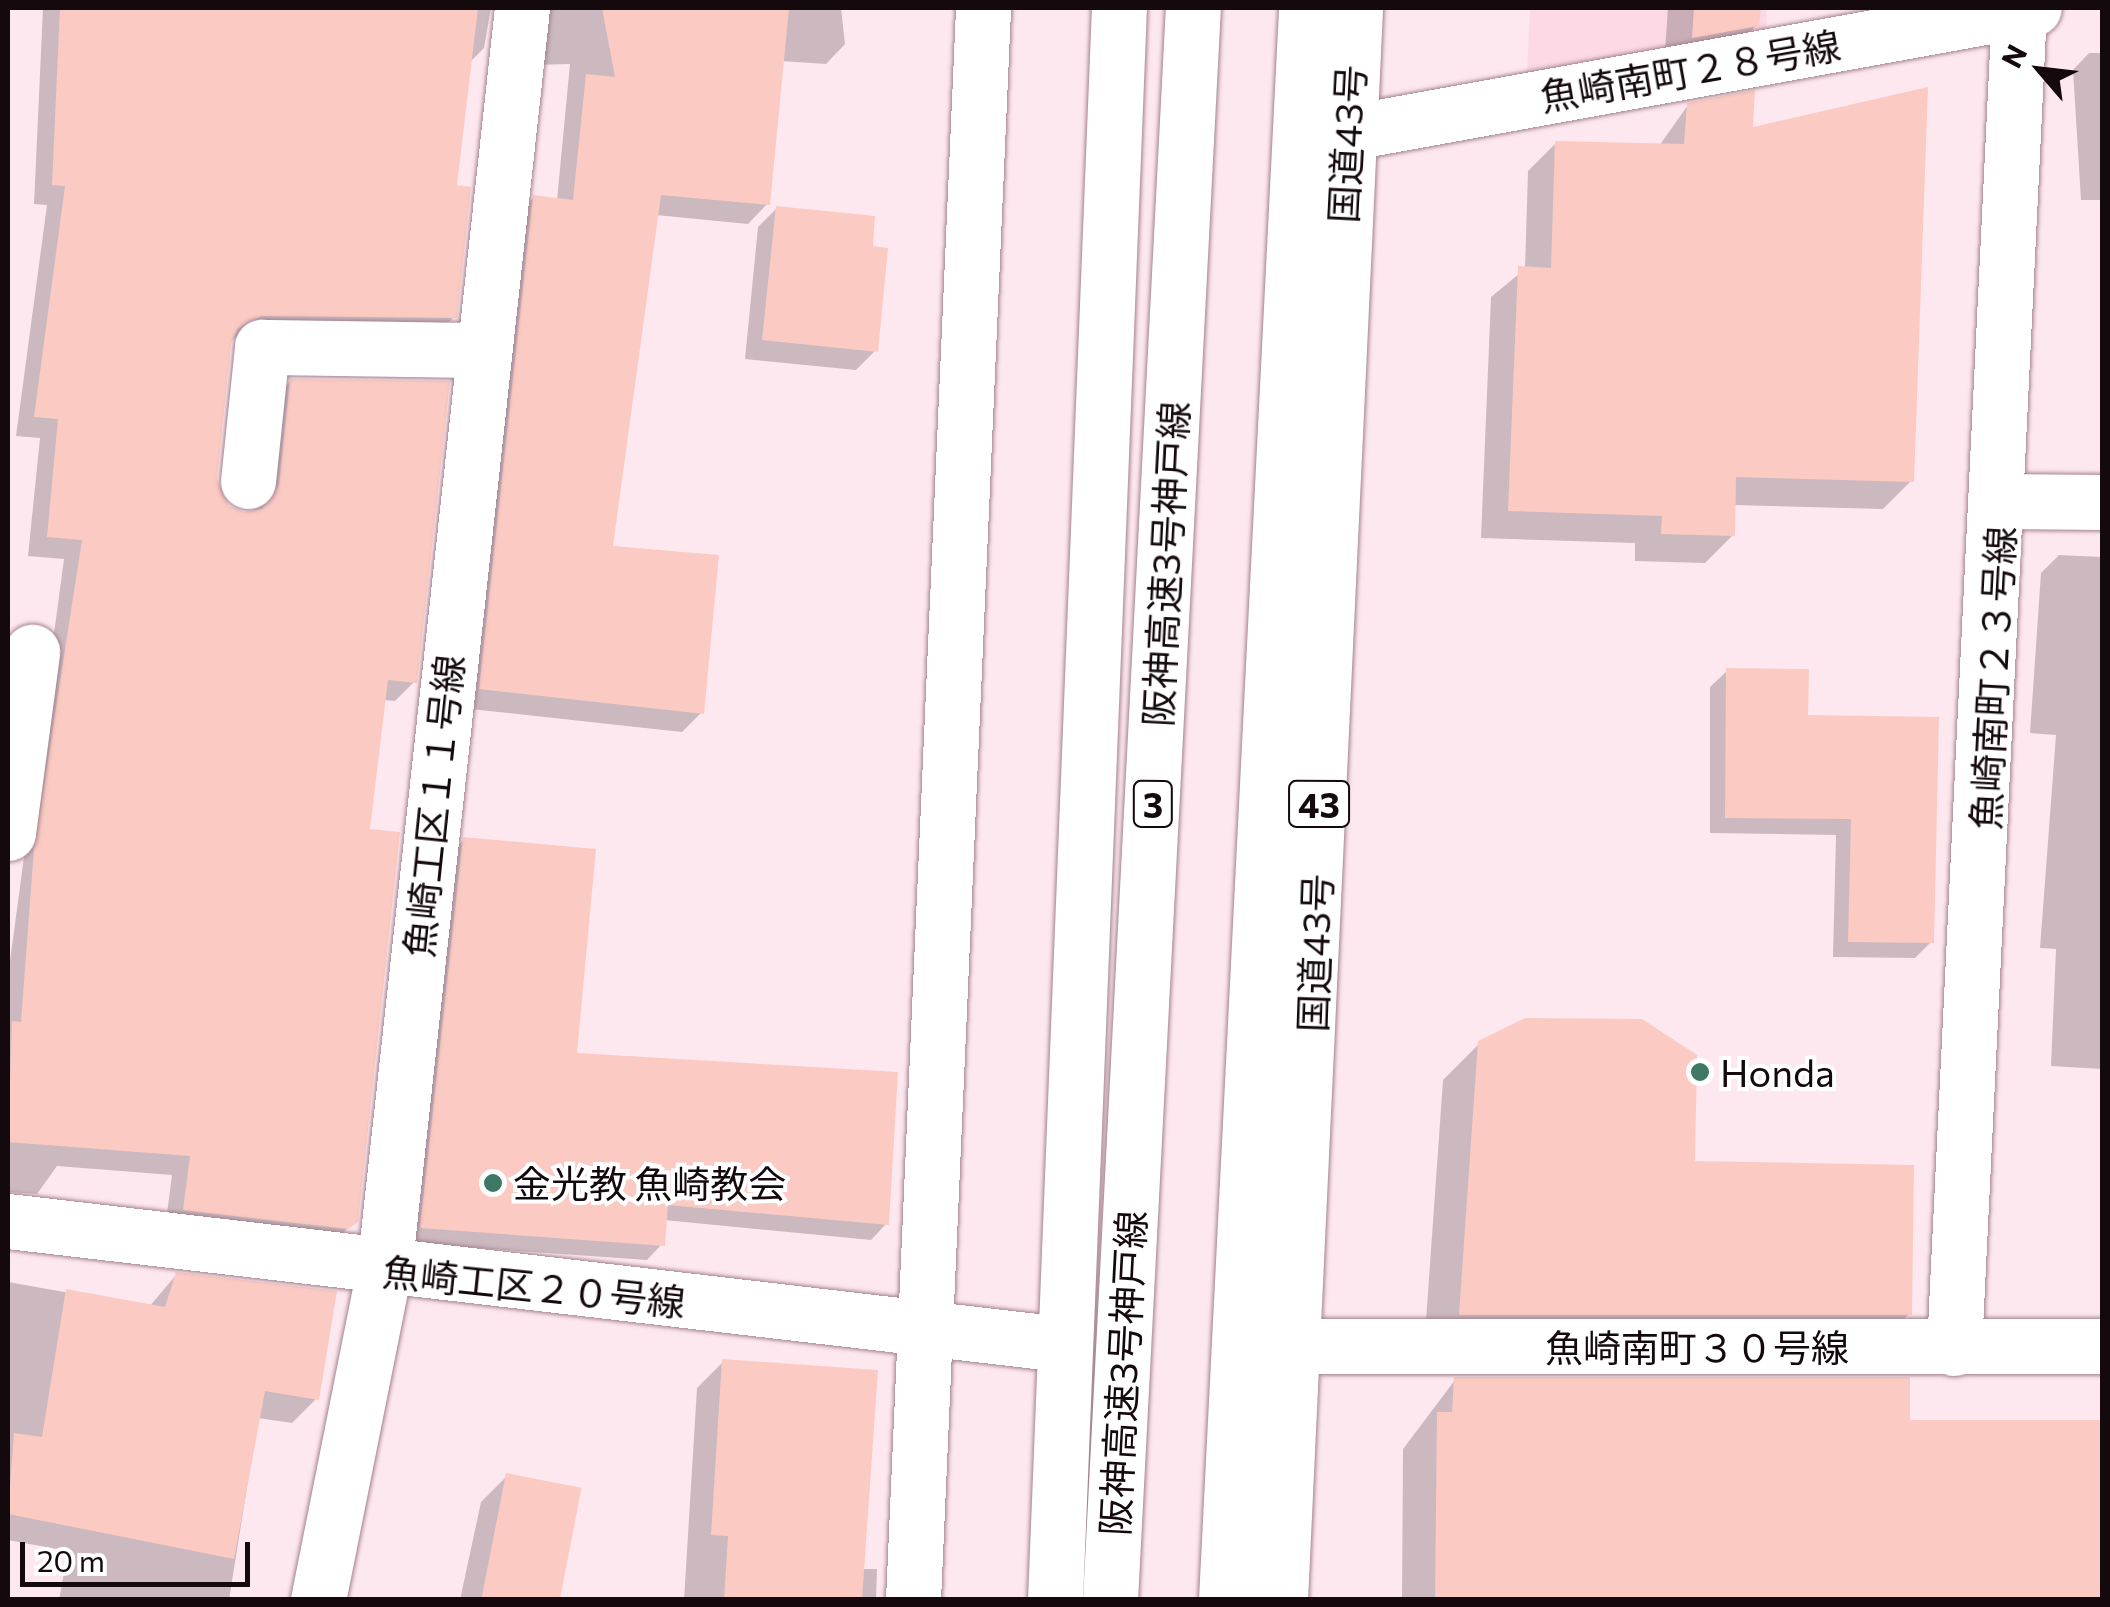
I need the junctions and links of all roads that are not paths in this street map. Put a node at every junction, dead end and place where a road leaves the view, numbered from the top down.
1 (522, 8) edge
2 (982, 8) edge
3 (1119, 8) edge
4 (1193, 8) edge
5 (1306, 8) edge
6 (1354, 8) edge
7 (2024, 8) edge
8 (1346, 133) junction
9 (480, 350) junction
10 (248, 481) dead end
11 (2002, 501) junction
12 (2102, 502) edge
13 (32, 652) dead end
14 (8, 834) edge
15 (8, 1221) edge
16 (384, 1270) junction
17 (926, 1330) junction
18 (1062, 1344) junction
19 (1292, 1346) junction
20 (2102, 1346) edge
21 (1954, 1348) junction
22 (318, 1600) edge
23 (913, 1600) edge
24 (1055, 1600) edge
25 (1110, 1600) edge
26 (1226, 1600) edge
27 (1280, 1600) edge

1 - 9 main road, 魚崎工区１１号線
2 - 17 main road
3 - 18 main road
4 - 25 main road, 阪神高速3号神戸線 / 3
5 - 26 main road
6 - 8 main road, 国道43号 / 43
7 - 8 main road, 魚崎南町２８号線
7 - 11 main road, 魚崎南町２３号線
8 - 19 main road, 国道43号 / 43
9 - 10 main road
9 - 16 main road, 魚崎工区１１号線
11 - 12 main road
11 - 21 main road, 魚崎南町２３号線
13 - 14 main road
15 - 16 main road, 魚崎工区２０号線
16 - 17 main road, 魚崎工区２０号線
16 - 22 main road, 魚崎工区１１号線
17 - 18 main road, 魚崎工区２０号線
17 - 23 main road
18 - 24 main road
19 - 21 main road, 魚崎南町３０号線
19 - 27 main road, 国道43号 / 43
20 - 21 main road, 魚崎南町３０号線

